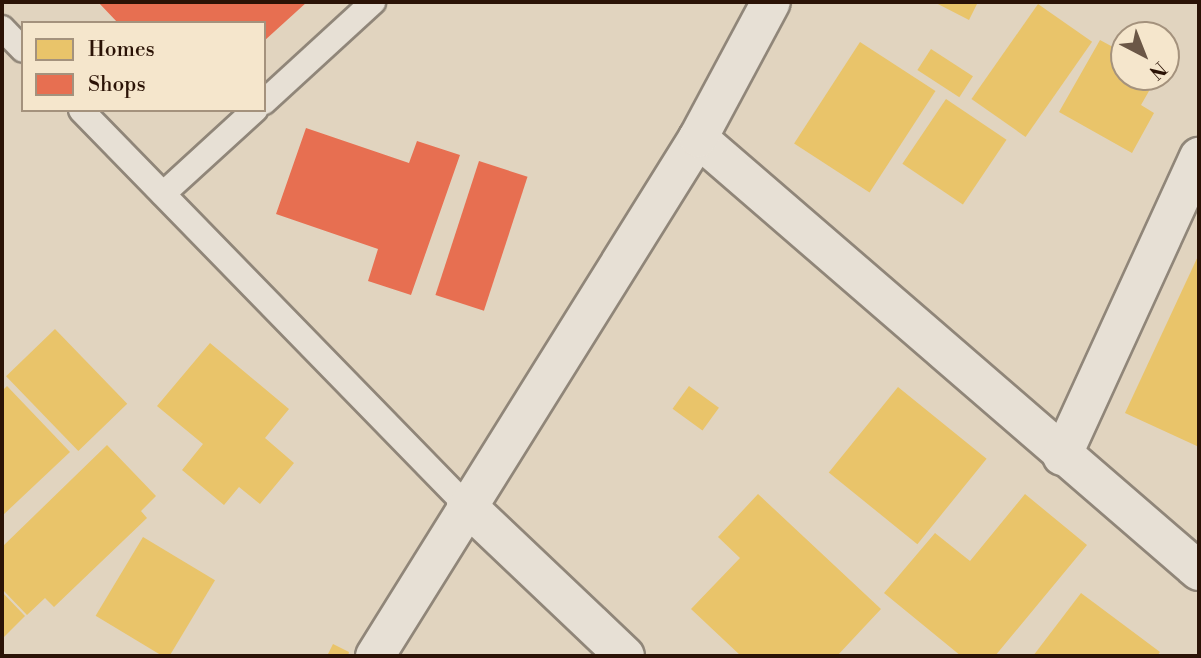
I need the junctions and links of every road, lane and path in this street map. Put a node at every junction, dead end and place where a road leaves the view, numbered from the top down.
1 (373, 2) edge
2 (771, 2) edge
3 (2, 28) edge
4 (21, 48) edge
5 (266, 100) edge
6 (83, 112) edge
7 (253, 112) edge
8 (698, 138) junction
9 (1199, 157) edge
10 (163, 194) junction
11 (1062, 456) junction
12 (466, 505) junction
13 (1199, 571) edge
14 (375, 656) edge
15 (625, 656) edge

1 - 5 lane
2 - 8 street
3 - 4 lane
6 - 10 lane
7 - 10 lane
8 - 11 street
8 - 12 street
9 - 11 street
10 - 12 lane
11 - 13 street
12 - 14 street
12 - 15 street

